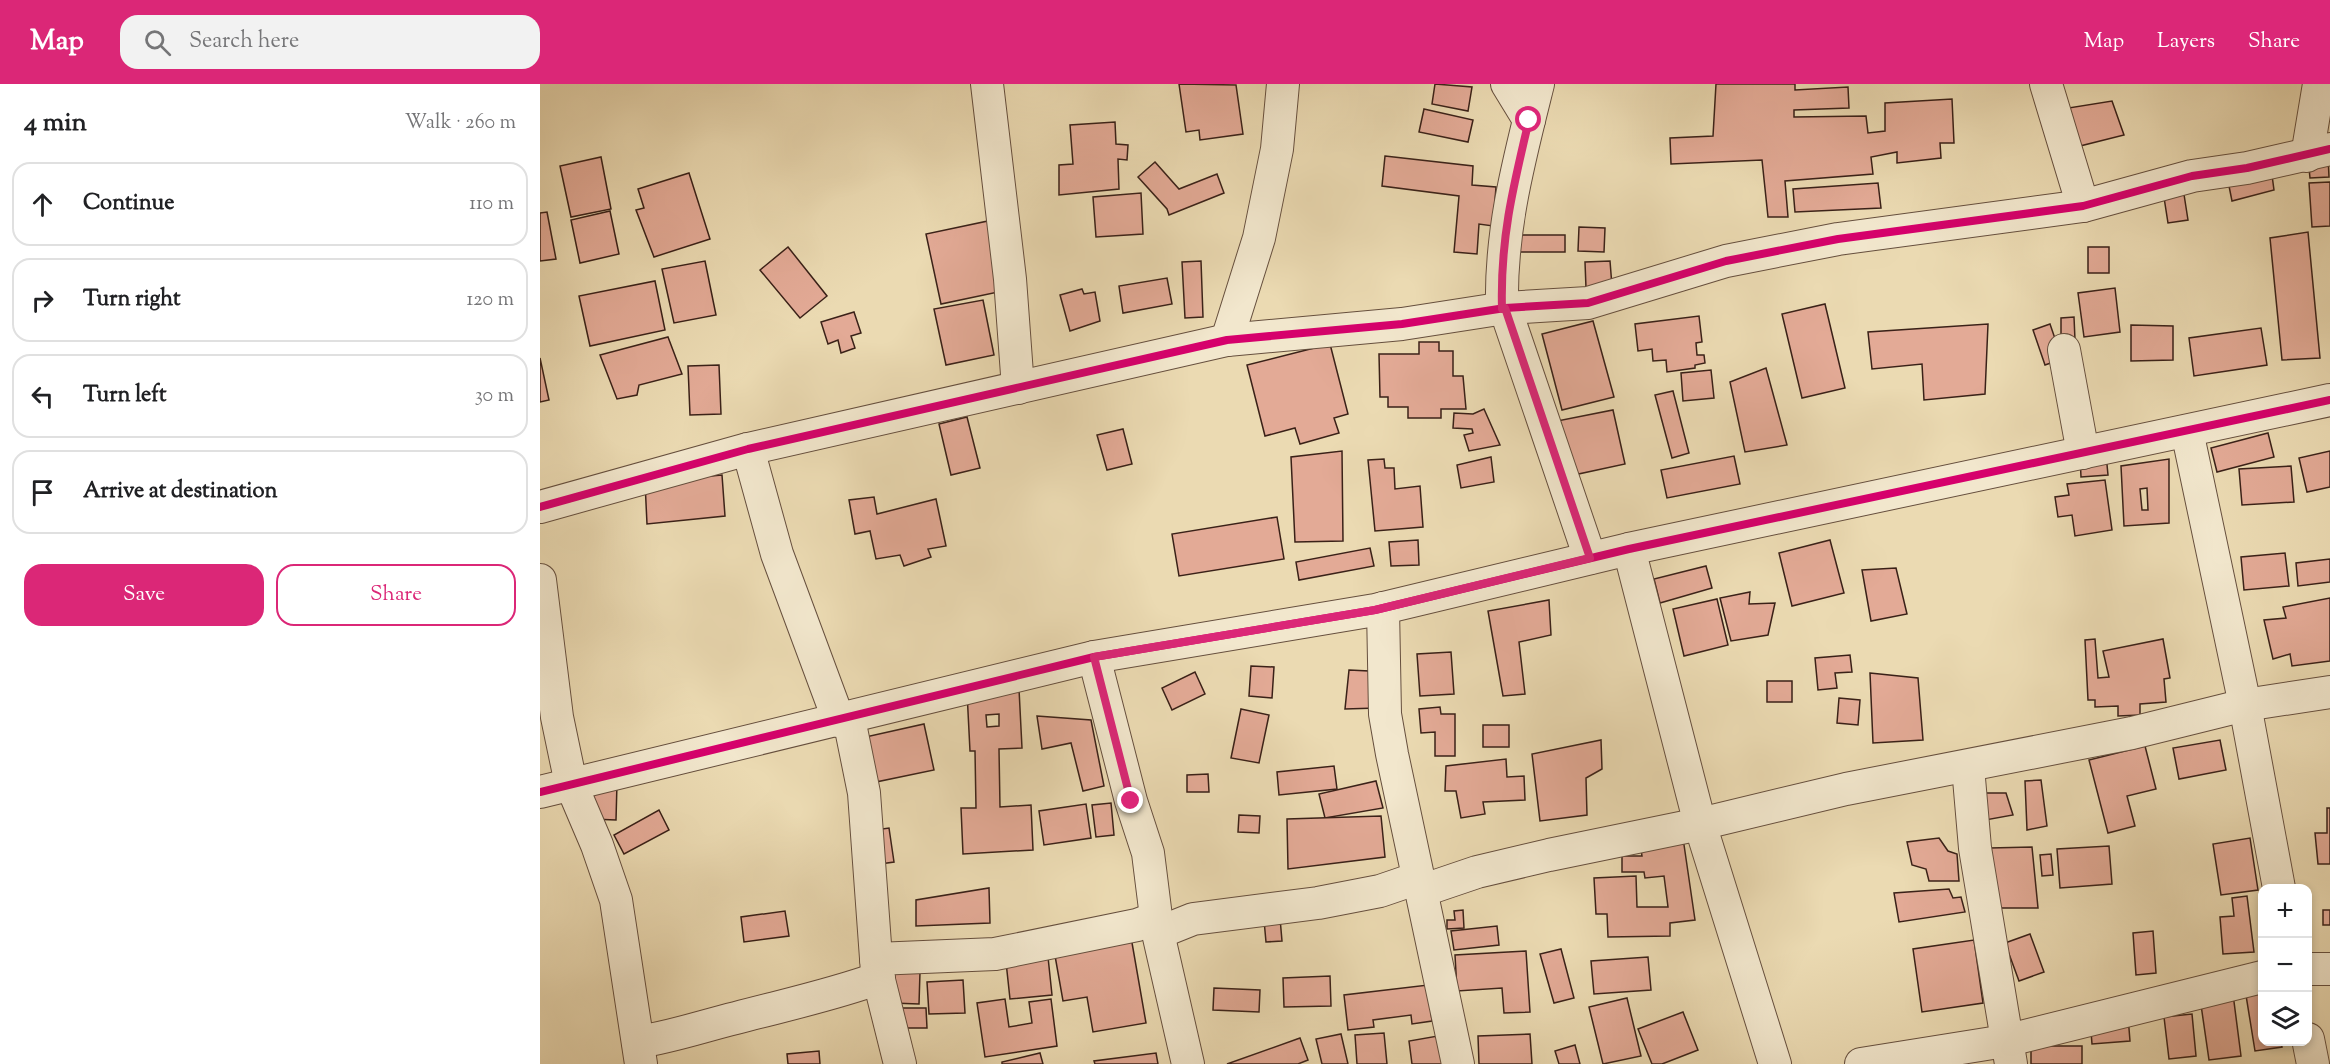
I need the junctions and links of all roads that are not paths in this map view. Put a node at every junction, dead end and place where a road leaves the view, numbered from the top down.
1 (987, 84) edge
2 (1283, 84) edge
3 (1507, 84) edge
4 (1538, 84) edge
5 (2046, 84) edge
6 (2319, 84) edge
7 (1529, 120) junction
8 (2318, 152) edge
9 (2083, 206) junction
10 (1504, 308) junction
11 (1227, 340) junction
12 (2064, 350) dead end
13 (1018, 388) junction
14 (2330, 400) edge
15 (2187, 431) junction
16 (748, 449) junction
17 (2083, 453) junction
18 (540, 507) edge
19 (1629, 549) junction
20 (1590, 558) junction
21 (540, 580) edge
22 (1383, 608) junction
23 (1094, 657) junction
24 (2330, 692) edge
25 (2246, 705) junction
26 (844, 720) junction
27 (1968, 767) junction
28 (571, 784) junction
29 (540, 792) edge
30 (1700, 824) junction
31 (1420, 884) junction
32 (2278, 884) edge
33 (1157, 925) junction
34 (877, 968) junction
35 (2312, 969) edge
36 (2330, 969) edge
37 (2258, 978) edge
38 (2309, 1046) edge
39 (2008, 1052) edge
40 (639, 1053) edge
41 (900, 1064) edge
42 (1188, 1064) edge
43 (1458, 1064) edge
44 (1775, 1064) edge
45 (1861, 1064) edge
46 (2313, 1064) edge

1 - 13 street
2 - 11 street
3 - 7 street
4 - 7 street
5 - 9 street
6 - 8 street
7 - 10 street
8 - 9 street
9 - 10 street
10 - 11 street
10 - 20 street
11 - 13 street
12 - 17 street
13 - 16 street
14 - 15 street
15 - 17 street
15 - 25 street
16 - 18 street
16 - 26 street
17 - 19 street
19 - 20 street
19 - 30 street
20 - 22 street
21 - 28 street
22 - 23 street
22 - 31 street
23 - 26 street
23 - 33 street
24 - 25 street
25 - 27 street
25 - 32 street
26 - 28 street
26 - 34 street
27 - 30 street
27 - 39 street
28 - 29 street
28 - 40 street
30 - 31 street
30 - 44 street
31 - 33 street
31 - 43 street
33 - 34 street
33 - 42 street
34 - 40 street
34 - 41 street
35 - 36 street
37 - 39 street
38 - 46 street
39 - 45 street

